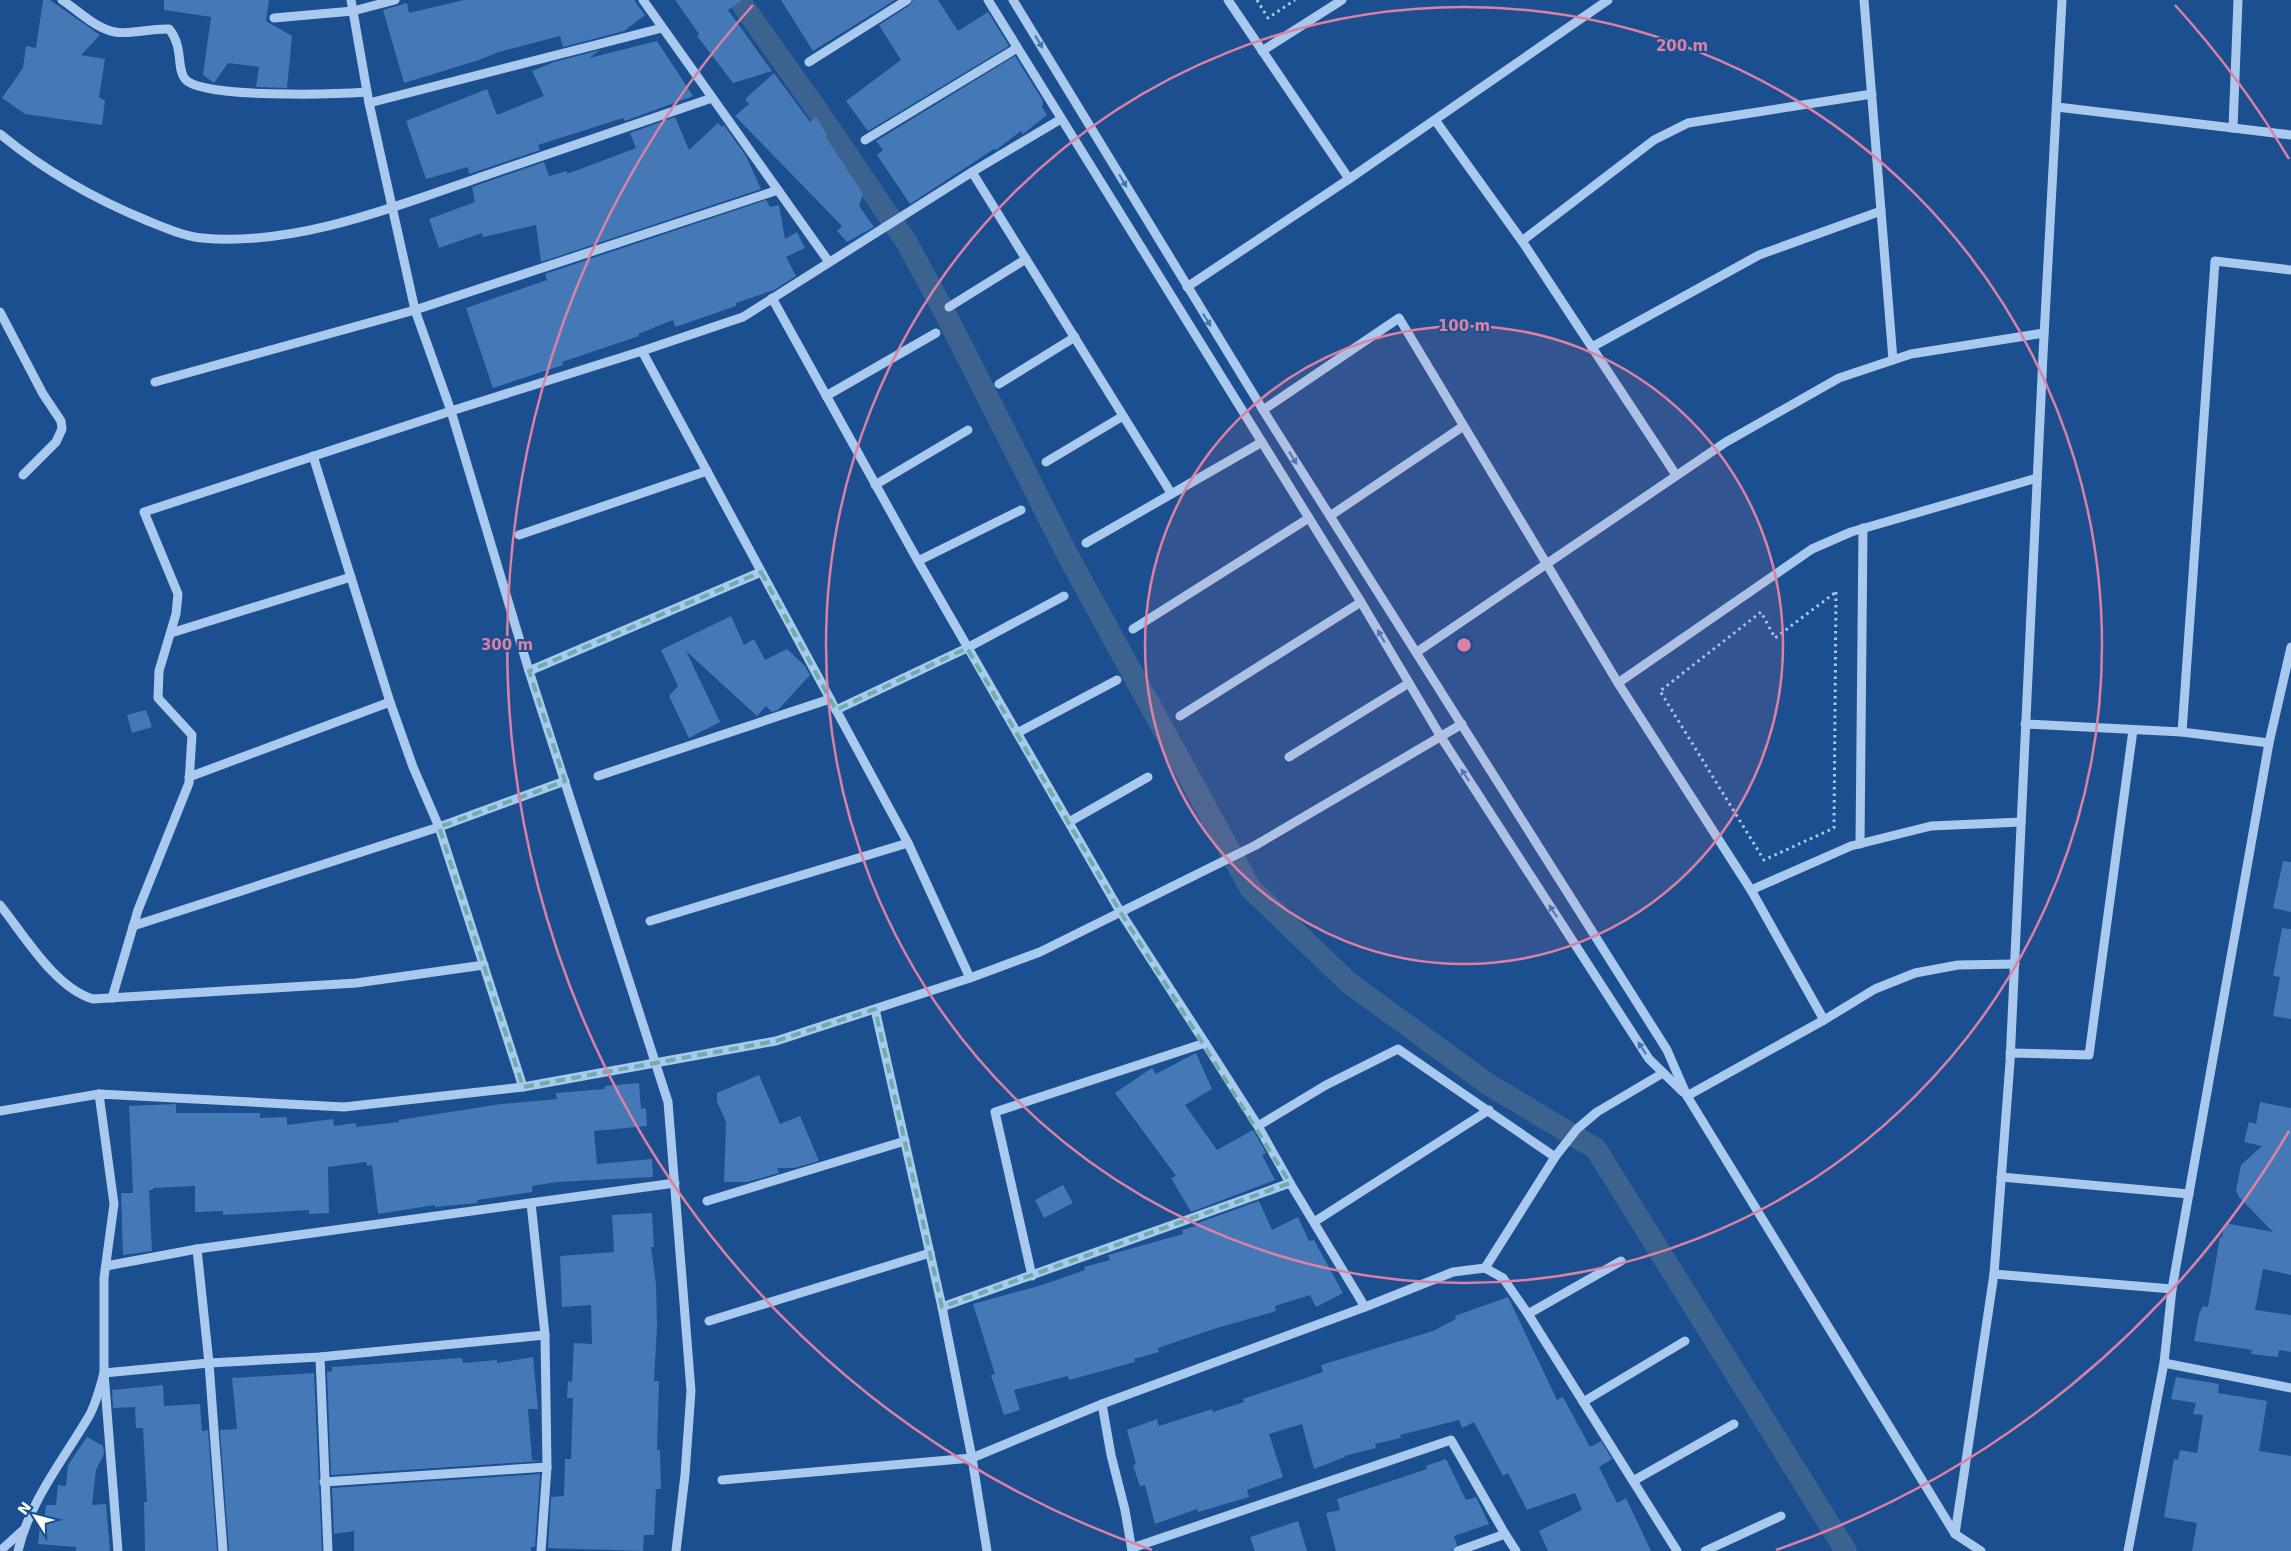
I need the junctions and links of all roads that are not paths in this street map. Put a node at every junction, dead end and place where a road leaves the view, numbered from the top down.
1 (62, 0) edge
2 (351, 0) edge
3 (396, 0) edge
4 (643, 0) edge
5 (907, 0) edge
6 (988, 0) edge
7 (1014, 0) edge
8 (1228, 0) edge
9 (1342, 0) edge
10 (1608, 0) edge
11 (1864, 0) edge
12 (2062, 0) edge
13 (2238, 0) edge
14 (353, 11) junction
15 (274, 18) dead end
16 (662, 28) junction
17 (1017, 48) junction
18 (1262, 51) junction
19 (809, 62) dead end
20 (367, 92) junction
21 (1872, 94) junction
22 (712, 98) junction
23 (369, 103) junction
24 (2056, 107) junction
25 (1061, 119) junction
26 (1435, 120) junction
27 (2233, 128) junction
28 (0, 134) edge
29 (2291, 135) edge
30 (866, 140) dead end
31 (972, 172) junction
32 (1349, 179) junction
33 (778, 190) junction
34 (392, 208) junction
35 (1881, 211) junction
36 (1522, 241) junction
37 (1026, 259) junction
38 (829, 262) junction
39 (2291, 270) edge
40 (1187, 287) junction
41 (772, 298) junction
42 (949, 307) dead end
43 (415, 310) junction
44 (0, 312) edge
45 (2044, 333) junction
46 (936, 334) dead end
47 (1075, 337) junction
48 (1592, 347) junction
49 (642, 351) junction
50 (1892, 360) junction
51 (155, 382) dead end
52 (999, 384) dead end
53 (826, 396) junction
54 (1263, 410) junction
55 (451, 411) junction
56 (1124, 416) junction
57 (1462, 427) junction
58 (968, 430) dead end
59 (1262, 442) junction
60 (313, 456) junction
61 (1046, 462) dead end
62 (707, 471) junction
63 (22, 475) dead end
64 (1676, 475) junction
65 (2037, 478) junction
66 (876, 486) junction
67 (1172, 493) junction
68 (1021, 510) dead end
69 (1330, 516) junction
70 (1309, 518) junction
71 (1863, 528) junction
72 (519, 535) dead end
73 (1086, 543) dead end
74 (918, 562) junction
75 (1546, 565) junction
76 (761, 572) junction
77 (350, 577) junction
78 (1064, 596) dead end
79 (1361, 602) junction
80 (1133, 629) dead end
81 (171, 633) junction
82 (2291, 647) edge
83 (967, 648) junction
84 (1417, 652) junction
85 (529, 671) junction
86 (1117, 680) dead end
87 (1618, 683) junction
88 (1409, 684) junction
89 (830, 699) junction
90 (390, 702) junction
91 (836, 710) junction
92 (1180, 716) dead end
93 (1462, 724) junction
94 (2025, 724) junction
95 (2133, 730) junction
96 (2182, 732) junction
97 (1017, 734) junction
98 (1441, 737) junction
99 (2270, 743) junction
100 (1289, 757) dead end
101 (598, 776) dead end
102 (190, 777) junction
103 (1148, 777) dead end
104 (565, 781) junction
105 (1069, 822) junction
106 (2021, 822) junction
107 (439, 827) junction
108 (908, 843) junction
109 (1860, 844) junction
110 (1751, 890) junction
111 (0, 904) edge
112 (1121, 913) junction
113 (650, 921) dead end
114 (133, 926) junction
115 (2015, 964) junction
116 (484, 966) junction
117 (970, 978) junction
118 (112, 998) junction
119 (875, 1009) junction
120 (1824, 1020) junction
121 (1204, 1043) junction
122 (2010, 1053) junction
123 (656, 1063) junction
124 (1663, 1073) junction
125 (523, 1087) junction
126 (99, 1094) junction
127 (1687, 1096) junction
128 (1489, 1110) junction
129 (0, 1111) edge
130 (1258, 1126) junction
131 (905, 1141) junction
132 (1558, 1153) junction
133 (2001, 1178) junction
134 (1290, 1183) junction
135 (675, 1184) junction
136 (2189, 1194) junction
137 (707, 1201) dead end
138 (531, 1203) junction
139 (1314, 1222) junction
140 (196, 1249) junction
141 (930, 1253) junction
142 (1621, 1262) dead end
143 (106, 1266) junction
144 (1485, 1268) junction
145 (1994, 1274) junction
146 (1032, 1276) junction
147 (2172, 1289) junction
148 (942, 1307) junction
149 (1365, 1307) junction
150 (1528, 1314) junction
151 (709, 1320) dead end
152 (545, 1335) junction
153 (1685, 1340) dead end
154 (320, 1357) junction
155 (209, 1363) junction
156 (2164, 1364) junction
157 (104, 1373) junction
158 (2291, 1388) edge
159 (1583, 1402) junction
160 (1102, 1404) junction
161 (1734, 1424) dead end
162 (972, 1458) junction
163 (547, 1467) junction
164 (722, 1480) dead end
165 (324, 1482) junction
166 (1633, 1482) junction
167 (1781, 1516) dead end
168 (22, 1531) junction
169 (1505, 1534) junction
170 (1955, 1534) junction
171 (1132, 1550) edge
172 (0, 1551) edge
173 (18, 1551) edge
174 (118, 1551) edge
175 (223, 1551) edge
176 (328, 1551) edge
177 (541, 1551) edge
178 (676, 1551) edge
179 (987, 1551) edge
180 (1458, 1551) edge
181 (1516, 1551) edge
182 (1677, 1551) edge
183 (1705, 1551) edge
184 (1981, 1551) edge
185 (2128, 1551) edge

1 - 20 street
2 - 14 street
3 - 14 street
4 - 16 street
5 - 19 street
6 - 17 street
7 -> 40 street
8 - 18 street
9 - 18 street
10 - 26 street
11 - 21 street
12 - 24 street
13 - 27 street
14 - 15 street
14 - 20 street
16 - 22 street
16 - 23 street
17 - 25 street
17 - 30 street
18 - 32 street
20 - 23 street
21 - 35 street
21 - 36 street
22 - 33 street
22 - 34 street
23 - 34 street
24 - 27 street
24 - 45 street
25 - 31 street
25 - 59 street
26 - 32 street
26 - 36 street
27 - 29 street
28 - 34 street
31 - 37 street
31 - 38 street
32 - 40 street
33 - 38 street
33 - 43 street
34 - 43 street
35 - 48 street
35 - 50 street
36 - 48 street
37 - 42 street
37 - 47 street
38 - 41 street
39 - 96 street
40 -> 54 street
41 - 49 street
41 - 53 street
43 - 51 street
43 - 55 street
44 - 63 street
45 - 50 street
45 - 65 street
46 - 53 street
47 - 52 street
47 - 56 street
48 - 64 street
49 - 55 street
49 - 62 street
50 - 64 street
53 - 66 street
54 - 57 street
54 -> 69 street
55 - 60 street
55 - 85 street
56 - 61 street
56 - 67 street
57 - 69 street
57 - 75 street
58 - 66 street
59 - 67 street
59 - 70 street
60 - 77 street
60 - 81 street
62 - 72 street
62 - 76 street
64 - 75 street
65 - 71 street
65 - 94 street
66 - 74 street
67 - 73 street
68 - 74 street
69 - 84 street
70 - 79 street
70 - 80 street
71 - 87 street
71 - 109 street
74 - 83 street
75 - 84 street
75 - 87 street
76 - 85 street
76 - 89 street
77 - 81 street
77 - 90 street
78 - 83 street
88 -> 79 street
79 - 92 street
81 - 102 street
82 - 99 street
83 - 91 street
83 - 97 street
84 - 93 street
85 - 104 street
86 - 97 street
87 - 110 street
88 - 98 street
88 - 100 street
89 - 91 street
89 - 101 street
90 - 102 street
90 - 107 street
91 - 108 street
93 - 98 street
93 - 127 street
94 - 95 street
94 - 106 street
95 - 96 street
95 - 122 street
96 - 99 street
97 - 105 street
98 - 112 street
124 -> 98 street
99 - 136 street
102 - 114 street
103 - 105 street
104 - 107 street
104 - 123 street
105 - 112 street
106 - 109 street
106 - 115 street
107 - 114 street
107 - 116 street
108 - 113 street
108 - 117 street
109 - 110 street
110 - 120 street
111 - 118 street
112 - 117 street
112 - 121 street
114 - 118 street
115 - 120 street
115 - 122 street
116 - 118 street
116 - 125 street
117 - 119 street
119 - 123 street
119 - 131 street
120 - 127 street
121 - 130 street
121 - 146 street
122 - 133 street
123 - 125 street
123 - 135 street
124 - 127 street
124 - 132 street
125 - 126 street
126 - 129 street
126 - 143 street
127 - 170 street
128 - 130 street
128 - 132 street
128 - 139 street
130 - 134 street
131 - 137 street
131 - 141 street
132 - 144 street
133 - 136 street
133 - 145 street
134 - 139 street
134 - 146 street
135 - 138 street
135 - 178 street
136 - 147 street
138 - 140 street
138 - 152 street
139 - 149 street
140 - 143 street
140 - 155 street
141 - 148 street
141 - 151 street
142 - 150 street
143 - 157 street
144 - 149 street
144 - 150 street
145 - 147 street
145 - 170 street
146 - 148 street
147 - 156 street
148 - 162 street
149 - 160 street
150 - 159 street
152 - 154 street
152 - 163 street
153 - 159 street
154 - 155 street
154 - 165 street
155 - 157 street
155 - 175 street
156 - 158 street
156 - 185 street
157 - 168 street
157 - 174 street
159 - 166 street
160 - 162 street
160 - 171 street
161 - 166 street
162 - 164 street
162 - 179 street
163 - 165 street
163 - 177 street
165 - 176 street
166 - 182 street
167 - 183 street
168 - 172 street
168 - 173 street
169 - 171 street
169 - 180 street
169 - 181 street
170 - 184 street

